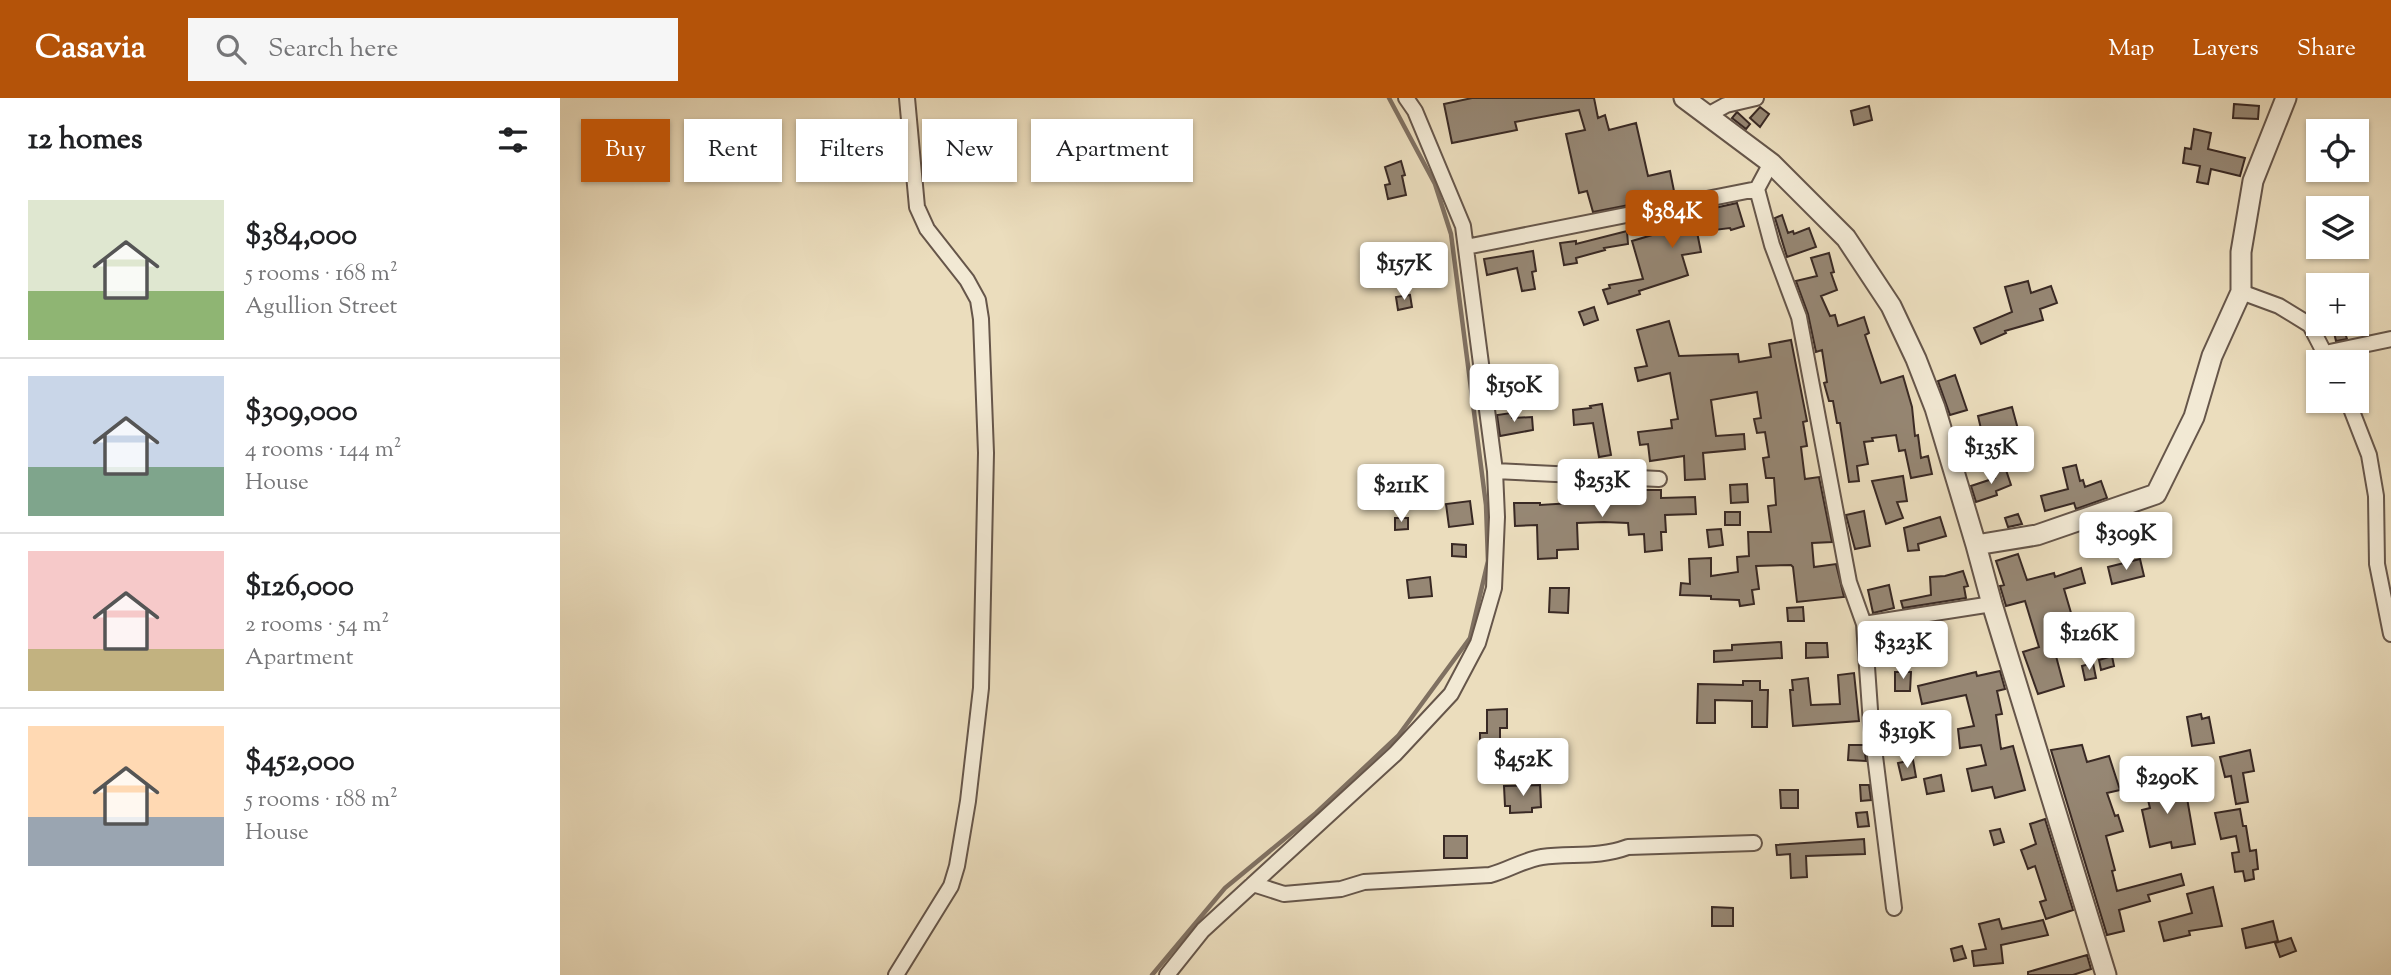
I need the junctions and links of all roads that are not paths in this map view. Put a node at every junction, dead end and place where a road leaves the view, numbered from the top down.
1 (907, 98) edge
2 (1406, 98) edge
3 (1684, 98) edge
4 (1756, 98) edge
5 (2286, 98) edge
6 (1706, 116) junction
7 (1771, 163) junction
8 (1757, 189) junction
9 (1466, 247) junction
10 (2241, 292) junction
11 (2391, 339) edge
12 (2323, 350) edge
13 (2354, 350) edge
14 (2353, 413) edge
15 (1495, 471) junction
16 (1659, 479) dead end
17 (1976, 545) junction
18 (1992, 604) junction
19 (1864, 624) junction
20 (2391, 634) edge
21 (1754, 843) dead end
22 (1253, 884) junction
23 (1894, 908) dead end
24 (896, 975) edge
25 (1167, 975) edge
26 (2106, 975) edge

1 - 24 street
2 - 9 street
3 - 6 street
4 - 6 street
5 - 10 street
6 - 7 street
7 - 8 street
7 - 17 street
8 - 9 street
8 - 19 street
9 - 15 street
10 - 12 street
10 - 17 street
11 - 13 street
14 - 20 street
15 - 16 street
15 - 22 street
17 - 18 street
18 - 19 street
18 - 26 street
19 - 23 street
21 - 22 street
22 - 25 street

